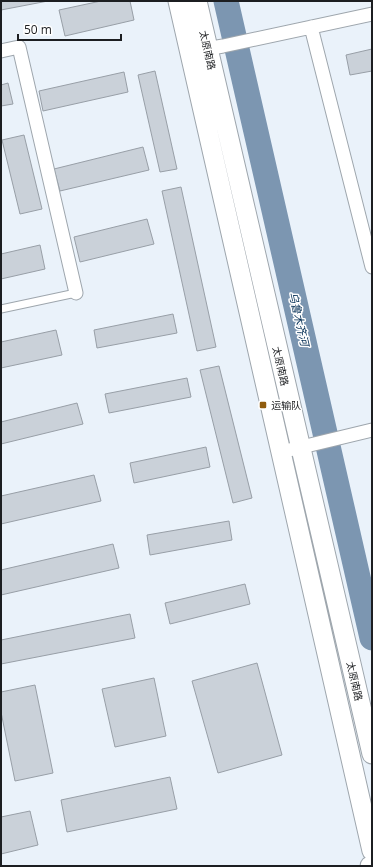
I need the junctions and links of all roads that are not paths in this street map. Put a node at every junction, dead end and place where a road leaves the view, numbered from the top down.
1 (178, 1) edge
2 (197, 1) edge
3 (372, 14) edge
4 (311, 27) junction
5 (216, 48) junction
6 (1, 51) edge
7 (189, 52) junction
8 (372, 267) edge
9 (76, 294) joint
10 (1, 309) edge
11 (372, 430) edge
12 (307, 446) junction
13 (281, 452) junction
14 (372, 754) edge
15 (372, 851) edge

1 - 7 main road
2 - 5 main road, 太原南路
3 - 4 street
4 - 5 street
4 - 8 street
5 - 7 street
5 - 12 main road, 太原南路
6 - 9 street
7 - 13 main road
9 - 10 lane
11 - 12 street
12 - 13 street
12 - 14 main road, 太原南路
13 - 15 main road

